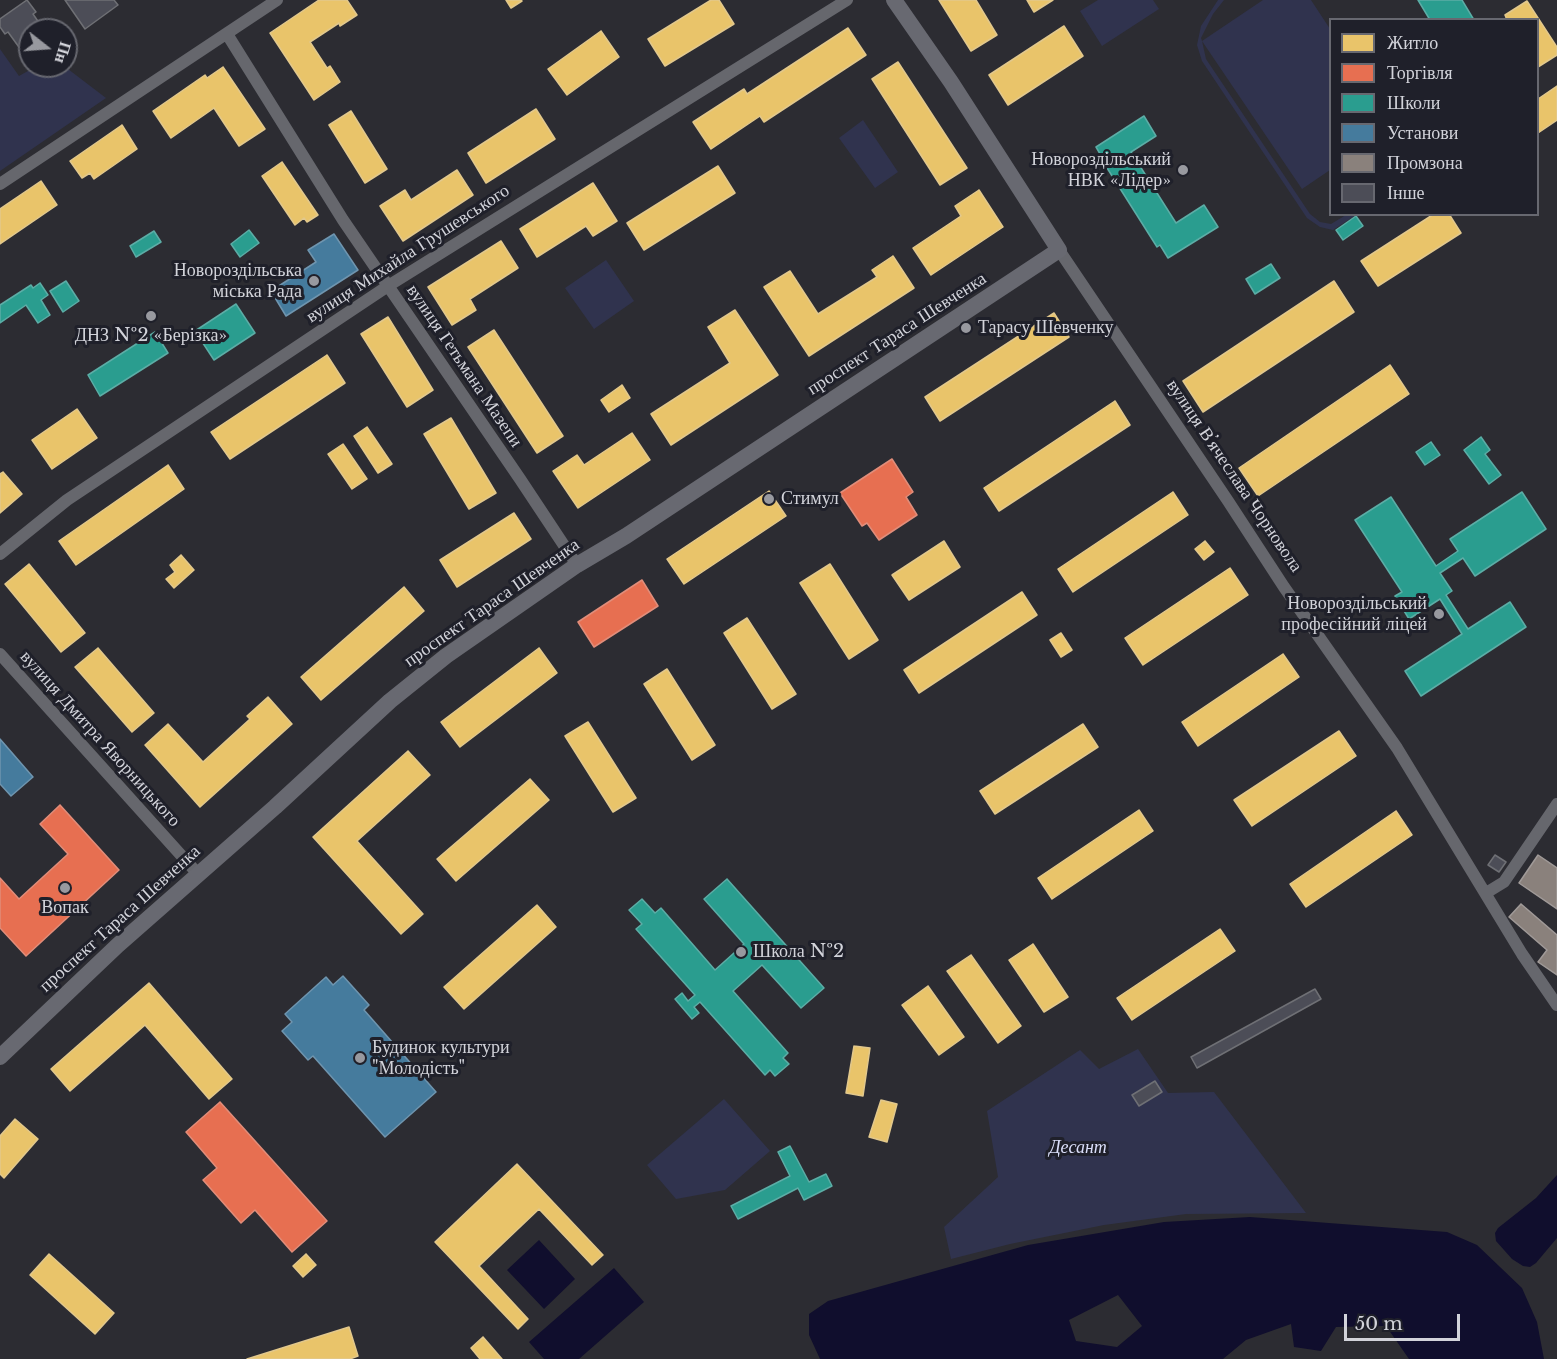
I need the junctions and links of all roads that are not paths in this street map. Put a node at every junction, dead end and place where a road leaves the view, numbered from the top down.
1 (277, 0) edge
2 (847, 0) edge
3 (894, 0) edge
4 (227, 34) junction
5 (0, 184) edge
6 (1059, 250) junction
7 (388, 286) junction
8 (0, 554) edge
9 (577, 565) junction
10 (0, 654) edge
11 (1557, 804) edge
12 (198, 874) junction
13 (1486, 893) junction
14 (1557, 1005) edge
15 (0, 1057) edge

1 - 4 street
2 - 7 street, вулиця Михайла Грушевського
3 - 6 street, вулиця Вʼячеслава Чорновола
4 - 5 street
4 - 7 street, вулиця Гетьмана Мазепи
6 - 9 street, проспект Тараса Шевченка
6 - 13 street, вулиця Вʼячеслава Чорновола
7 - 8 street, вулиця Михайла Грушевського
7 - 9 street, вулиця Гетьмана Мазепи
9 - 12 street, проспект Тараса Шевченка
10 - 12 street, вулиця Дмитра Яворницького
11 - 13 street
12 - 15 street, проспект Тараса Шевченка
13 - 14 street, вулиця Вʼячеслава Чорновола

